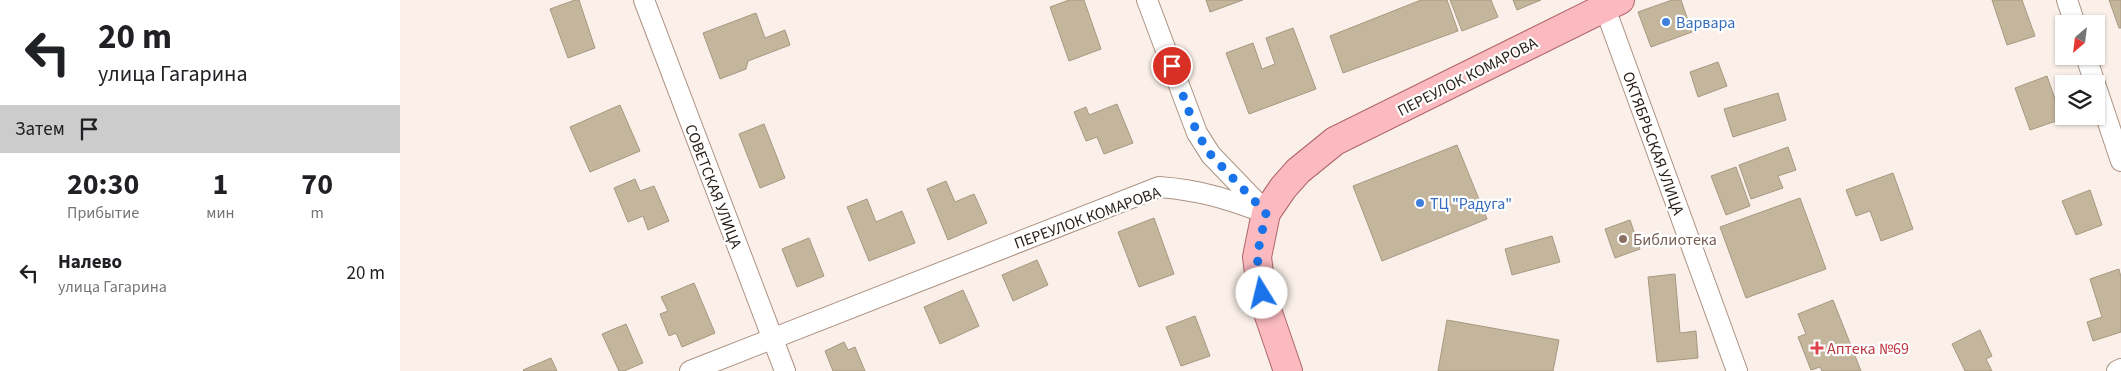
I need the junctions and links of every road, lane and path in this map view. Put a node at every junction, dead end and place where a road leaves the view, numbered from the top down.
1 (644, 0) edge
2 (1147, 0) edge
3 (2068, 0) edge
4 (1609, 2) edge
5 (2072, 15) edge
6 (2105, 113) edge
7 (2121, 162) edge
8 (1266, 213) junction
9 (771, 338) junction
10 (2121, 369) edge
11 (690, 371) edge
12 (785, 371) edge
13 (1288, 371) edge
14 (1737, 371) edge
15 (2117, 371) edge

1 - 9 street, СОВЕТСКАЯ УЛИЦА
2 - 8 street
3 - 5 street
4 - 8 main road, ПЕРЕУЛОК КОМАРОВА
4 - 14 street, ОКТЯБРЬСКАЯ УЛИЦА
6 - 7 street
8 - 9 street, ПЕРЕУЛОК КОМАРОВА
8 - 13 main road
9 - 11 street, ПЕРЕУЛОК КОМАРОВА
9 - 12 street, СОВЕТСКАЯ УЛИЦА
10 - 15 street

